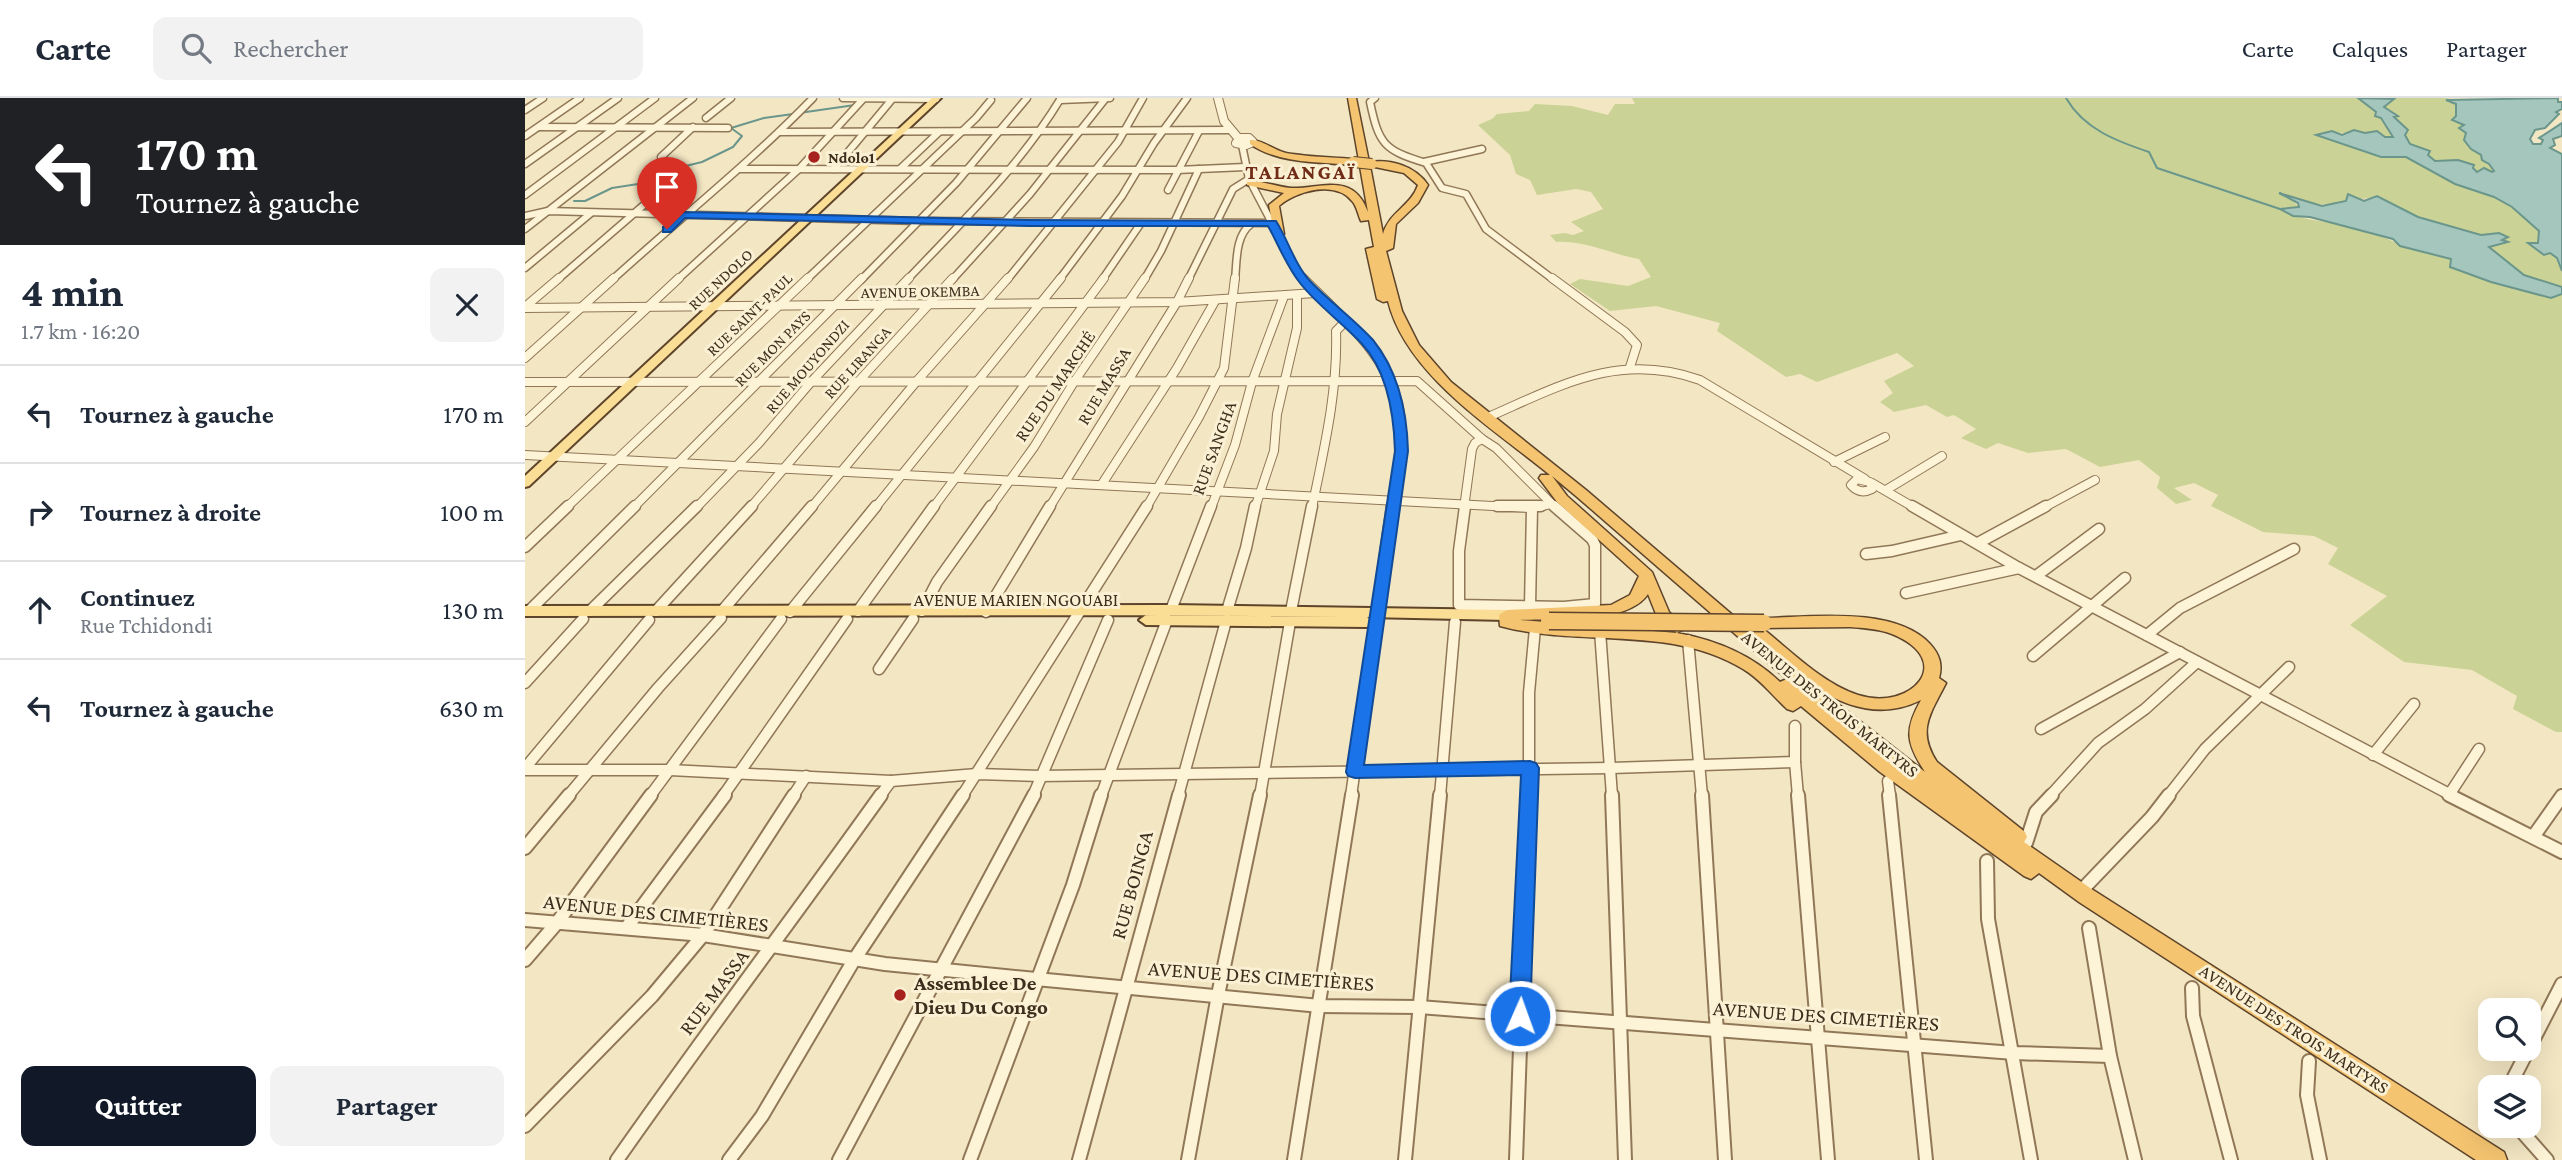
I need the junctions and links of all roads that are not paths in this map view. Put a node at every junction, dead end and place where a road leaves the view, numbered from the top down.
1 (543, 98) edge
2 (580, 98) edge
3 (618, 98) edge
4 (655, 98) edge
5 (692, 98) edge
6 (731, 98) edge
7 (813, 98) edge
8 (843, 98) edge
9 (864, 98) edge
10 (893, 98) edge
11 (1027, 98) edge
12 (1108, 98) edge
13 (1143, 98) edge
14 (1187, 98) edge
15 (1218, 98) edge
16 (1344, 98) edge
17 (1352, 98) edge
18 (1375, 98) edge
19 (937, 99) edge
20 (1061, 99) edge
21 (991, 100) dead end
22 (525, 110) edge
23 (706, 118) dead end
24 (539, 127) junction
25 (615, 127) junction
26 (655, 127) junction
27 (693, 127) junction
28 (576, 128) junction
29 (729, 128) dead end
30 (1230, 130) junction
31 (868, 131) junction
32 (1041, 131) junction
33 (1081, 131) junction
34 (1123, 131) junction
35 (1162, 131) junction
36 (1199, 131) junction
37 (779, 132) junction
38 (834, 132) junction
39 (900, 132) junction
40 (939, 132) junction
41 (960, 132) junction
42 (1001, 132) junction
43 (525, 136) edge
44 (1240, 142) junction
45 (1253, 142) joint
46 (1482, 149) dead end
47 (661, 157) dead end
48 (1425, 162) junction
49 (525, 164) edge
50 (1244, 167) junction
51 (740, 169) junction
52 (799, 169) junction
53 (834, 169) junction
54 (899, 169) junction
55 (922, 169) junction
56 (969, 169) junction
57 (1011, 169) junction
58 (1051, 169) junction
59 (1096, 169) junction
60 (1199, 169) junction
61 (859, 170) junction
62 (1138, 170) junction
63 (1177, 170) junction
64 (1250, 181) junction
65 (667, 185) dead end
66 (1168, 190) dead end
67 (1297, 191) junction
68 (525, 195) edge
69 (548, 211) junction
70 (591, 213) junction
71 (632, 215) junction
72 (683, 215) junction
73 (525, 216) edge
74 (745, 217) junction
75 (806, 219) junction
76 (1365, 219) junction
77 (867, 220) junction
78 (918, 221) junction
79 (961, 222) junction
80 (1005, 223) junction
81 (1052, 223) junction
82 (1101, 223) junction
83 (1141, 223) junction
84 (1175, 223) junction
85 (1272, 223) junction
86 (1214, 224) junction
87 (1251, 224) junction
88 (525, 229) edge
89 (1279, 234) junction
90 (525, 268) edge
91 (1388, 272) junction
92 (1315, 293) junction
93 (1297, 295) junction
94 (1283, 296) junction
95 (1233, 300) junction
96 (1215, 301) junction
97 (1087, 302) junction
98 (1131, 302) junction
99 (1177, 302) junction
100 (1042, 303) junction
101 (987, 304) junction
102 (928, 305) junction
103 (880, 306) junction
104 (525, 307) edge
105 (582, 307) junction
106 (649, 307) junction
107 (713, 307) junction
108 (777, 307) junction
109 (833, 307) junction
110 (1346, 321) junction
111 (525, 358) edge
112 (1630, 367) junction
113 (633, 381) junction
114 (1126, 381) junction
115 (525, 382) edge
116 (565, 382) junction
117 (698, 382) junction
118 (757, 382) junction
119 (811, 382) junction
120 (858, 382) junction
121 (916, 382) junction
122 (976, 382) junction
123 (1025, 382) junction
124 (1074, 382) junction
125 (1166, 382) junction
126 (1252, 382) junction
127 (1286, 382) junction
128 (1335, 382) junction
129 (1389, 382) junction
130 (1215, 383) junction
131 (1486, 418) junction
132 (525, 422) edge
133 (1885, 437) dead end
134 (1482, 439) junction
135 (525, 455) edge
136 (555, 456) junction
137 (1942, 456) dead end
138 (617, 459) junction
139 (678, 463) junction
140 (1838, 464) junction
141 (739, 465) junction
142 (786, 469) junction
143 (843, 471) junction
144 (905, 473) junction
145 (957, 476) junction
146 (1546, 478) junction
147 (1010, 480) junction
148 (2095, 480) dead end
149 (1868, 481) junction
150 (1067, 482) junction
151 (525, 483) edge
152 (1102, 484) junction
153 (1159, 487) junction
154 (1218, 489) junction
155 (1886, 490) junction
156 (1258, 492) junction
157 (1314, 495) junction
158 (1394, 500) junction
159 (1466, 504) junction
160 (1551, 504) junction
161 (1532, 508) junction
162 (2099, 529) dead end
163 (1627, 533) junction
164 (1962, 535) junction
165 (1978, 544) junction
166 (525, 547) edge
167 (2294, 549) dead end
168 (1865, 554) dead end
169 (2019, 568) junction
170 (1647, 575) junction
171 (2036, 576) junction
172 (2125, 578) dead end
173 (1906, 593) dead end
174 (1530, 606) junction
175 (2094, 607) junction
176 (986, 612) junction
177 (526, 613) edge
178 (722, 614) junction
179 (587, 615) junction
180 (653, 615) junction
181 (852, 615) junction
182 (917, 615) junction
183 (1169, 615) junction
184 (786, 616) junction
185 (1076, 616) junction
186 (1226, 616) junction
187 (1291, 617) junction
188 (1375, 617) junction
189 (1506, 618) junction
190 (1108, 620) junction
191 (1455, 622) junction
192 (1544, 622) junction
193 (1600, 631) junction
194 (2147, 635) junction
195 (1693, 641) junction
196 (2180, 653) junction
197 (2033, 656) dead end
198 (2197, 663) junction
199 (2288, 667) dead end
200 (879, 669) dead end
201 (525, 682) edge
202 (1931, 689) junction
203 (2258, 694) junction
204 (2414, 704) dead end
205 (1795, 726) dead end
206 (2041, 729) dead end
207 (2479, 749) dead end
208 (2373, 755) junction
209 (1795, 761) junction
210 (1700, 765) junction
211 (1530, 768) junction
212 (1611, 768) junction
213 (525, 769) edge
214 (1443, 769) junction
215 (670, 770) junction
216 (588, 771) junction
217 (1265, 771) junction
218 (1185, 772) junction
219 (1355, 772) junction
220 (1108, 773) junction
221 (740, 774) junction
222 (977, 774) junction
223 (806, 776) junction
224 (1040, 776) junction
225 (891, 780) junction
226 (1888, 781) junction
227 (2449, 795) junction
228 (2562, 796) edge
229 (2533, 837) junction
230 (2026, 843) junction
231 (525, 848) edge
232 (2562, 852) edge
233 (1994, 856) junction
234 (2084, 893) junction
235 (525, 919) edge
236 (556, 924) junction
237 (627, 928) junction
238 (2089, 928) dead end
239 (703, 935) junction
240 (772, 947) junction
241 (525, 960) edge
242 (854, 960) junction
243 (939, 970) junction
244 (1036, 979) junction
245 (2562, 984) edge
246 (1125, 986) junction
247 (2192, 988) dead end
248 (1218, 995) junction
249 (1320, 1006) junction
250 (1419, 1007) junction
251 (1520, 1016) junction
252 (1621, 1023) junction
253 (1715, 1028) junction
254 (1817, 1037) junction
255 (1915, 1044) junction
256 (2014, 1053) junction
257 (2110, 1056) junction
258 (2309, 1061) dead end
259 (2515, 1075) edge
260 (525, 1126) edge
261 (2528, 1138) edge
262 (617, 1160) edge
263 (729, 1160) edge
264 (839, 1160) edge
265 (969, 1160) edge
266 (1079, 1160) edge
267 (1188, 1160) edge
268 (1294, 1160) edge
269 (1405, 1160) edge
270 (1516, 1160) edge
271 (1625, 1160) edge
272 (1724, 1160) edge
273 (1828, 1160) edge
274 (1927, 1160) edge
275 (2031, 1160) edge
276 (2135, 1160) edge
277 (2231, 1160) edge
278 (2320, 1160) edge
279 (2476, 1160) edge
280 (2496, 1160) edge
281 (2547, 1160) edge

1 - 22 street
2 - 24 street
3 - 28 street
4 - 25 street
5 - 26 street
6 - 23 street
7 - 37 street
8 - 9 street
9 - 10 street
9 - 38 street
10 - 19 street
10 - 31 street
11 - 42 street, RUE MON PAYS
12 - 20 street
12 - 33 street, RUE LIRANGA
13 - 34 street
14 - 35 street
15 - 30 street
16 - 76 highway, AVENUE DES TROIS MARTYRS
17 - 91 highway, AVENUE DES TROIS MARTYRS
18 - 48 street
19 - 39 main road, RUE NDOLO
20 - 32 street, RUE MOUYONDZI
21 - 41 street, RUE SAINT-PAUL
24 - 28 street
24 - 43 street
25 - 26 street
25 - 28 street
25 - 68 street
26 - 27 street
26 - 69 street
27 - 29 street
27 - 47 street
28 - 49 street
30 - 36 street
30 - 44 street
31 - 38 street
31 - 39 street
31 - 53 street
32 - 33 street
32 - 42 street
32 - 57 street, RUE MOUYONDZI
33 - 34 street
33 - 58 street, RUE LIRANGA
34 - 35 street
34 - 59 street
35 - 36 street
35 - 62 street
36 - 63 street
37 - 38 street
37 - 51 street
38 - 52 street
39 - 40 street
39 - 61 main road, RUE NDOLO
40 - 41 street
40 - 54 street
41 - 42 street
41 - 55 street, RUE SAINT-PAUL
42 - 56 street, RUE MON PAYS
44 - 45 street
44 - 50 street
45 - 91 highway, bridge
46 - 48 street
48 - 112 street
50 - 60 street
50 - 64 street
51 - 52 street
51 - 72 street
52 - 53 street
52 - 74 street
53 - 61 street
54 - 55 street
54 - 61 street
55 - 56 street
55 - 77 street, RUE SAINT-PAUL
56 - 57 street
56 - 78 street, RUE MON PAYS
57 - 58 street
57 - 79 street, RUE MOUYONDZI
58 - 59 street
58 - 80 street, RUE LIRANGA
59 - 62 street
59 - 81 street
60 - 63 street
60 - 84 street, RUE DU MARCHÉ
61 - 75 main road, RUE NDOLO
62 - 63 street
62 - 82 street
63 - 66 street
64 - 67 highway
64 - 85 street
64 - 86 street, RUE MASSA
65 - 71 street
67 - 76 highway
67 - 89 highway
69 - 70 street
69 - 73 street
69 - 88 street
70 - 71 street
70 - 90 street
71 - 72 street
71 - 104 street
72 - 74 street
72 - 105 street
74 - 75 street
74 - 106 street
75 - 77 street
75 - 107 main road, RUE NDOLO
76 - 146 highway, AVENUE DES TROIS MARTYRS
77 - 78 street
77 - 108 street, RUE SAINT-PAUL
78 - 79 street
78 - 109 street, RUE MON PAYS
79 - 80 street
79 - 103 street, RUE MOUYONDZI
80 - 81 street
80 - 102 street, RUE LIRANGA
81 - 82 street
81 - 101 street
82 - 83 street
82 - 100 street
83 - 84 street
83 - 97 street
84 - 86 street
84 - 98 street, RUE DU MARCHÉ
85 - 87 street
85 - 89 street
86 - 87 street
86 - 99 street, RUE MASSA
87 - 95 street
89 - 92 street
91 - 131 highway, AVENUE DES TROIS MARTYRS
92 - 93 street, AVENUE OKEMBA
92 - 110 street
93 - 94 street, AVENUE OKEMBA
93 - 127 street, RUE BOINGA
94 - 95 street, AVENUE OKEMBA
94 - 126 street, RUE SANGHA
95 - 96 street, AVENUE OKEMBA
95 - 130 street
96 - 99 street, AVENUE OKEMBA
96 - 125 street
97 - 98 street, AVENUE OKEMBA
97 - 100 street, AVENUE OKEMBA
97 - 123 street
98 - 99 street, AVENUE OKEMBA
98 - 124 street, RUE DU MARCHÉ
99 - 114 street, RUE MASSA
100 - 101 street, AVENUE OKEMBA
100 - 122 street
101 - 102 street, AVENUE OKEMBA
101 - 121 street
102 - 103 street, AVENUE OKEMBA
102 - 120 street, RUE LIRANGA
103 - 109 street, AVENUE OKEMBA
103 - 119 street, RUE MOUYONDZI
104 - 105 street, AVENUE OKEMBA
105 - 106 street, AVENUE OKEMBA
105 - 111 street
106 - 107 street, AVENUE OKEMBA
106 - 116 street
107 - 108 street, AVENUE OKEMBA
107 - 113 main road, RUE NDOLO
108 - 109 street, AVENUE OKEMBA
108 - 117 street, RUE SAINT-PAUL
109 - 118 street, RUE MON PAYS
110 - 128 street
110 - 129 street
112 - 131 street
112 - 140 street
113 - 116 street
113 - 117 street
113 - 136 main road, RUE NDOLO
114 - 124 street
114 - 125 street
114 - 150 street, RUE MASSA
115 - 116 street
116 - 132 street
117 - 118 street
117 - 138 street, RUE SAINT-PAUL
118 - 119 street
118 - 139 street, RUE MON PAYS
119 - 120 street
119 - 141 street, RUE MOUYONDZI
120 - 121 street
120 - 142 street, RUE LIRANGA
121 - 122 street
121 - 143 street
122 - 123 street
122 - 144 street
123 - 124 street
123 - 145 street
124 - 147 street, RUE DU MARCHÉ
125 - 130 street
125 - 152 street
126 - 127 street
126 - 130 street
126 - 154 street, RUE SANGHA
127 - 128 street
127 - 156 street, RUE BOINGA
128 - 129 street
128 - 157 street
129 - 134 street
129 - 158 street
130 - 153 street
131 - 163 highway, AVENUE DES TROIS MARTYRS
133 - 140 street
134 - 159 street
134 - 160 street
135 - 136 street
136 - 138 street
136 - 151 main road, RUE NDOLO
137 - 155 street
138 - 139 street
138 - 166 street, RUE SAINT-PAUL
139 - 141 street
139 - 177 street, RUE MON PAYS
140 - 149 street
140 - 149 street
141 - 142 street
141 - 179 street, RUE MOUYONDZI
142 - 143 street
142 - 180 street, RUE LIRANGA
143 - 144 street
143 - 178 street
144 - 145 street
144 - 184 street
145 - 147 street
145 - 181 street
146 - 170 highway
146 - 233 highway, AVENUE DES TROIS MARTYRS
147 - 150 street
147 - 182 street, RUE DU MARCHÉ
148 - 165 street
149 - 155 street
150 - 152 street
150 - 176 street, RUE MASSA
152 - 153 street
153 - 154 street
153 - 185 street
154 - 156 street
154 - 183 street, RUE SANGHA
155 - 164 street
156 - 157 street
156 - 186 street, RUE BOINGA
157 - 158 street
157 - 187 street
158 - 159 street
158 - 188 street
159 - 161 street
159 - 174 street
160 - 161 street
160 - 174 street
161 - 174 street
162 - 171 street
163 - 202 highway
163 - 234 highway, AVENUE DES TROIS MARTYRS
164 - 165 street
164 - 168 street
165 - 169 street
167 - 194 street
169 - 171 street
169 - 173 street
170 - 189 highway
170 - 195 highway
171 - 175 street
172 - 175 street
175 - 194 street
175 - 197 street
176 - 182 main road
176 - 185 main road
177 - 179 main road, AVENUE MARIEN NGOUABI
178 - 180 main road, AVENUE MARIEN NGOUABI
178 - 184 main road, AVENUE MARIEN NGOUABI
178 - 216 street
179 - 180 main road, AVENUE MARIEN NGOUABI
179 - 201 street, RUE MOUYONDZI
180 - 213 street, RUE LIRANGA
181 - 182 main road, AVENUE MARIEN NGOUABI
181 - 184 main road, AVENUE MARIEN NGOUABI
181 - 221 street
182 - 185 main road, AVENUE MARIEN NGOUABI
182 - 200 street, RUE DU MARCHÉ
183 - 185 main road
183 - 186 main road, AVENUE MARIEN NGOUABI
183 - 190 main road, AVENUE MARIEN NGOUABI
183 - 220 street, RUE SANGHA
184 - 215 street
185 - 190 main road, AVENUE MARIEN NGOUABI
185 - 222 street
186 - 187 main road, AVENUE MARIEN NGOUABI
186 - 218 street, RUE BOINGA
187 - 188 main road, AVENUE MARIEN NGOUABI
187 - 217 street
188 - 189 main road
188 - 191 main road, AVENUE MARIEN NGOUABI
188 - 219 street
189 - 191 main road, AVENUE MARIEN NGOUABI
189 - 192 highway
190 - 224 street
191 - 214 street
192 - 193 highway
192 - 202 highway, bridge
192 - 211 street
193 - 195 highway
193 - 212 street
194 - 196 street
195 - 210 street
195 - 226 highway
196 - 198 street
196 - 206 street
198 - 203 street
198 - 230 street
199 - 203 street
202 - 230 highway
203 - 208 street
203 - 234 street
204 - 208 street
205 - 209 street
207 - 227 street
208 - 227 street
209 - 210 street
209 - 254 street
210 - 212 street
210 - 253 street
211 - 212 street
211 - 214 street
211 - 251 street
212 - 252 street
213 - 216 street
214 - 219 street
214 - 250 street
215 - 216 street
215 - 221 street
215 - 236 street
216 - 231 street
217 - 218 street
217 - 219 street
217 - 248 street
218 - 220 street
218 - 246 street, RUE BOINGA
219 - 249 street
220 - 224 street
220 - 244 street, RUE SANGHA
221 - 223 street
221 - 237 street
222 - 224 street
222 - 225 street
222 - 242 street
223 - 225 street
223 - 239 street
224 - 243 street
225 - 240 street, RUE MASSA
226 - 233 highway
226 - 255 street
227 - 229 street
228 - 229 street
229 - 232 street
230 - 234 highway
233 - 256 street
233 - 279 highway, AVENUE DES TROIS MARTYRS
234 - 280 highway, AVENUE DES TROIS MARTYRS
235 - 236 street, AVENUE DES CIMETIÈRES
236 - 237 street, AVENUE DES CIMETIÈRES
236 - 241 street
237 - 239 street, AVENUE DES CIMETIÈRES
238 - 257 street
239 - 240 street, AVENUE DES CIMETIÈRES
239 - 260 street
240 - 242 street, AVENUE DES CIMETIÈRES
240 - 262 street, RUE MASSA
242 - 243 street, AVENUE DES CIMETIÈRES
242 - 263 street
243 - 244 street, AVENUE DES CIMETIÈRES
243 - 264 street
244 - 246 street, AVENUE DES CIMETIÈRES
244 - 265 street, RUE SANGHA
245 - 259 street
246 - 248 street, AVENUE DES CIMETIÈRES
246 - 266 street, RUE BOINGA
247 - 277 street
248 - 249 street, AVENUE DES CIMETIÈRES
248 - 267 street
249 - 250 street, AVENUE DES CIMETIÈRES
249 - 268 street
250 - 251 street, AVENUE DES CIMETIÈRES
250 - 269 street
251 - 252 street, AVENUE DES CIMETIÈRES
251 - 270 street
252 - 253 street, AVENUE DES CIMETIÈRES
252 - 271 street
253 - 254 street, AVENUE DES CIMETIÈRES
253 - 272 street
254 - 255 street, AVENUE DES CIMETIÈRES
254 - 273 street
255 - 256 street, AVENUE DES CIMETIÈRES
255 - 274 street
256 - 257 street, AVENUE DES CIMETIÈRES
256 - 275 street
257 - 276 street
258 - 278 street
261 - 281 street

